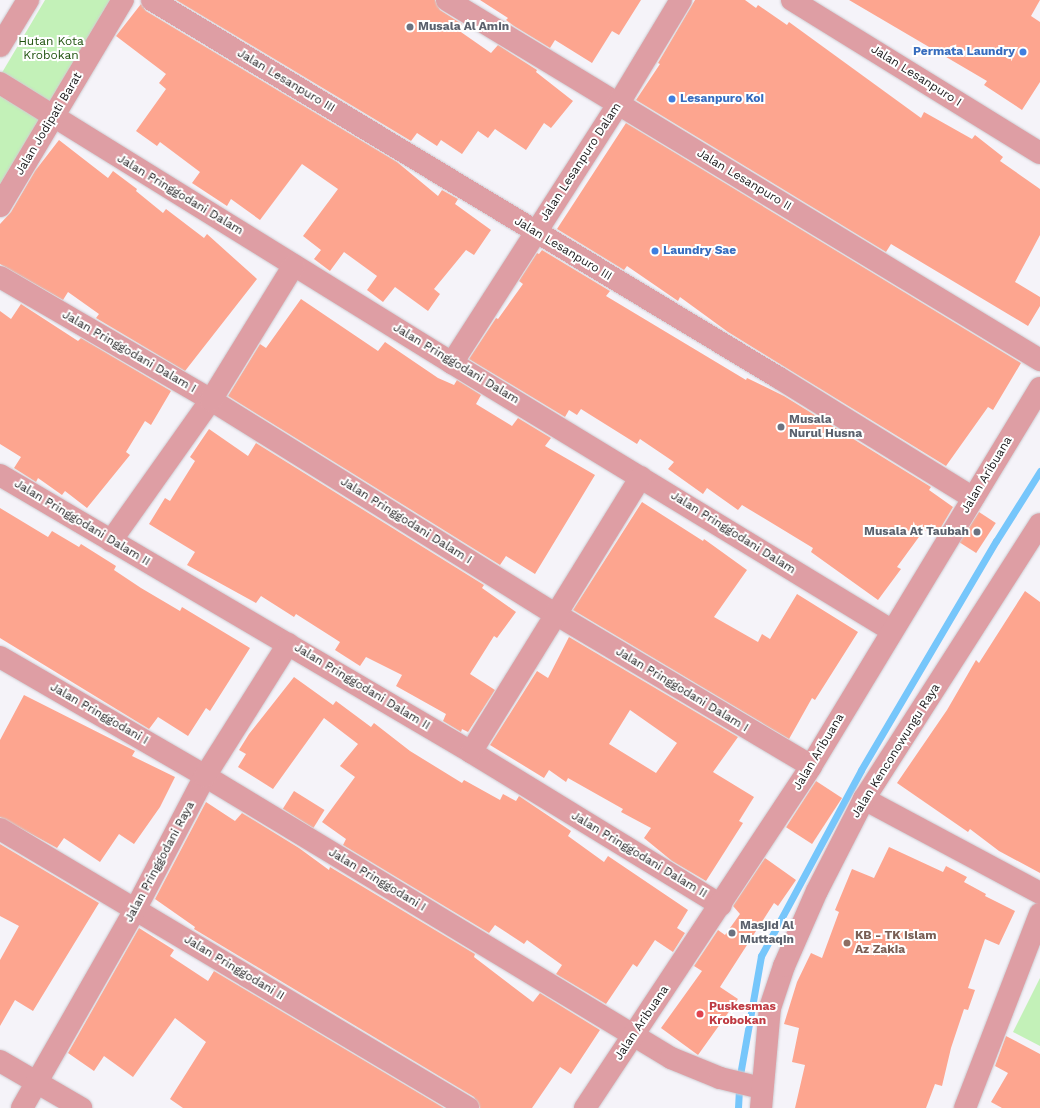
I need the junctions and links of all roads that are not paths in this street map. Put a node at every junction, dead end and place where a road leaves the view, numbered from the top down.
1 (28, 0) edge
2 (123, 0) edge
3 (152, 0) edge
4 (447, 0) edge
5 (681, 0) edge
6 (792, 0) edge
7 (0, 46) edge
8 (0, 83) edge
9 (619, 103) junction
10 (53, 117) junction
11 (1040, 153) edge
12 (0, 206) edge
13 (536, 233) junction
14 (294, 265) junction
15 (0, 277) edge
16 (1040, 360) edge
17 (452, 363) junction
18 (1040, 388) edge
19 (211, 400) junction
20 (0, 475) edge
21 (641, 477) junction
22 (973, 498) junction
23 (1040, 524) edge
24 (112, 542) junction
25 (557, 615) junction
26 (891, 630) junction
27 (288, 644) junction
28 (0, 656) edge
29 (471, 752) junction
30 (811, 766) junction
31 (205, 776) junction
32 (864, 799) junction
33 (0, 828) edge
34 (1040, 893) edge
35 (721, 905) junction
36 (135, 910) junction
37 (1040, 914) edge
38 (634, 1035) junction
39 (0, 1061) edge
40 (38, 1083) junction
41 (758, 1094) edge
42 (22, 1108) edge
43 (81, 1108) edge
44 (468, 1108) edge
45 (585, 1108) edge
46 (965, 1108) edge

1 - 7 street
2 - 10 street, Jalan Jodipati Barat
3 - 13 street, Jalan Lesanpuro III
4 - 9 street, Jalan Lesanpuro II
5 - 9 street, Jalan Lesanpuro Dalam
6 - 11 street, Jalan Lesanpuro I
8 - 10 street, Jalan Pringgodani Dalam
9 - 13 street, Jalan Lesanpuro Dalam
9 - 16 street, Jalan Lesanpuro II
10 - 12 street, Jalan Jodipati Barat
10 - 14 street, Jalan Pringgodani Dalam
13 - 17 street, Jalan Lesanpuro Dalam
13 - 22 street, Jalan Lesanpuro III
14 - 17 street, Jalan Pringgodani Dalam
14 - 19 street
15 - 19 street, Jalan Pringgodani Dalam I
17 - 21 street, Jalan Pringgodani Dalam
18 - 22 street, Jalan Aribuana
19 - 24 street
19 - 25 street, Jalan Pringgodani Dalam I
20 - 24 street, Jalan Pringgodani Dalam II
21 - 25 street
21 - 26 street, Jalan Pringgodani Dalam
22 - 26 street, Jalan Aribuana
23 - 32 street, Jalan Kenconowungu Raya
24 - 27 street, Jalan Pringgodani Dalam II
25 - 29 street
25 - 30 street, Jalan Pringgodani Dalam I
26 - 30 street, Jalan Aribuana
27 - 29 street, Jalan Pringgodani Dalam II
27 - 31 street, Jalan Pringgodani Raya
28 - 31 street, Jalan Pringgodani I
29 - 35 street, Jalan Pringgodani Dalam II
30 - 35 street, Jalan Aribuana
31 - 36 street, Jalan Pringgodani Raya
31 - 38 street, Jalan Pringgodani I
32 - 34 street
32 - 41 street, Jalan Kenconowungu Raya
33 - 36 street, Jalan Pringgodani II
35 - 38 street, Jalan Aribuana
36 - 40 street, Jalan Pringgodani Raya
36 - 44 street, Jalan Pringgodani II
37 - 46 street
38 - 41 street, Jalan Pringgodani I
38 - 45 street, Jalan Aribuana
39 - 40 street
40 - 42 street, Jalan Pringgodani Raya
40 - 43 street

